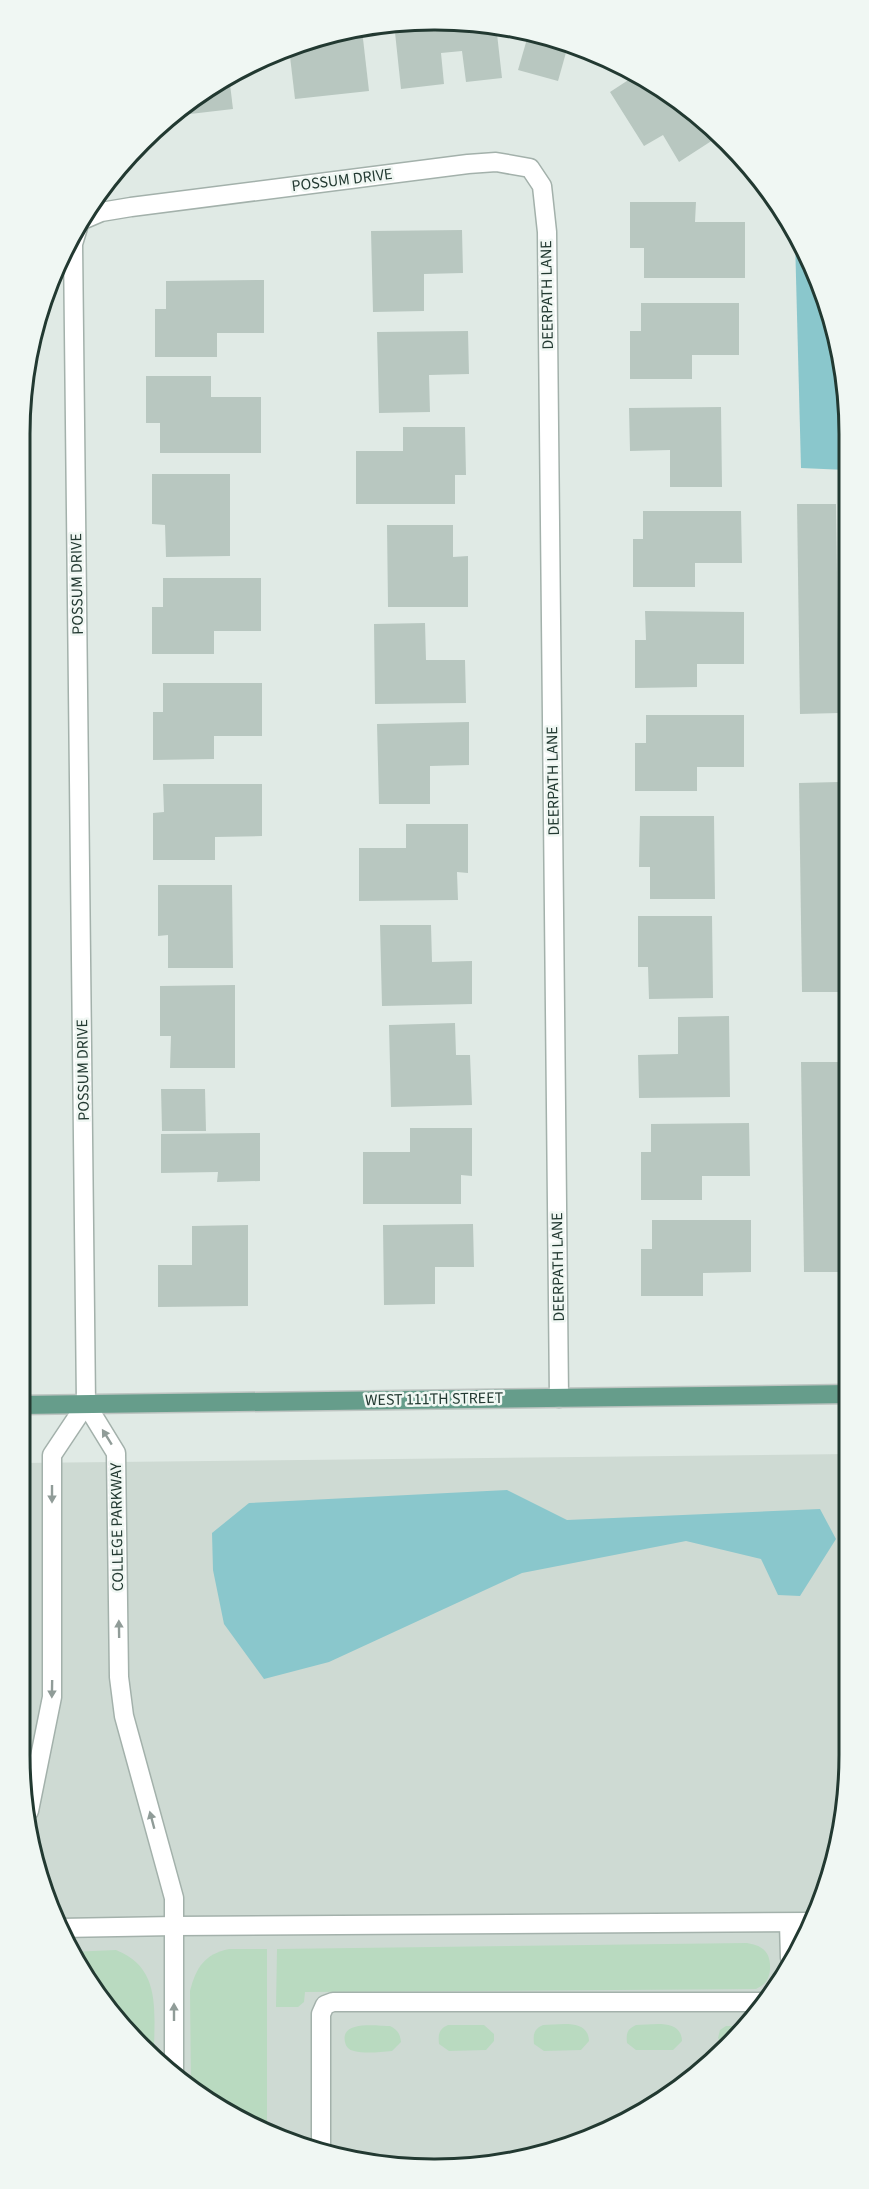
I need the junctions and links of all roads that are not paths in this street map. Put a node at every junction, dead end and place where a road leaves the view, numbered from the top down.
1 (530, 168) joint
2 (95, 215) edge
3 (73, 254) edge
4 (839, 1394) edge
5 (559, 1398) junction
6 (86, 1404) junction
7 (30, 1405) edge
8 (32, 1796) edge
9 (802, 1922) edge
10 (789, 1923) junction
11 (175, 1926) junction
12 (70, 1928) edge
13 (790, 1948) edge
14 (754, 2002) edge
15 (174, 2064) edge
16 (321, 2143) edge

1 - 2 street, POSSUM DRIVE
1 - 5 street, DEERPATH LANE
3 - 6 street, POSSUM DRIVE
4 - 5 main road, WEST 111TH STREET
5 - 6 main road, WEST 111TH STREET
6 - 7 main road, WEST 111TH STREET
6 -> 8 street
11 -> 6 street, COLLEGE PARKWAY
9 - 10 street
10 - 11 street
10 - 13 street
11 - 12 street
15 -> 11 street, COLLEGE PARKWAY
14 - 16 street

